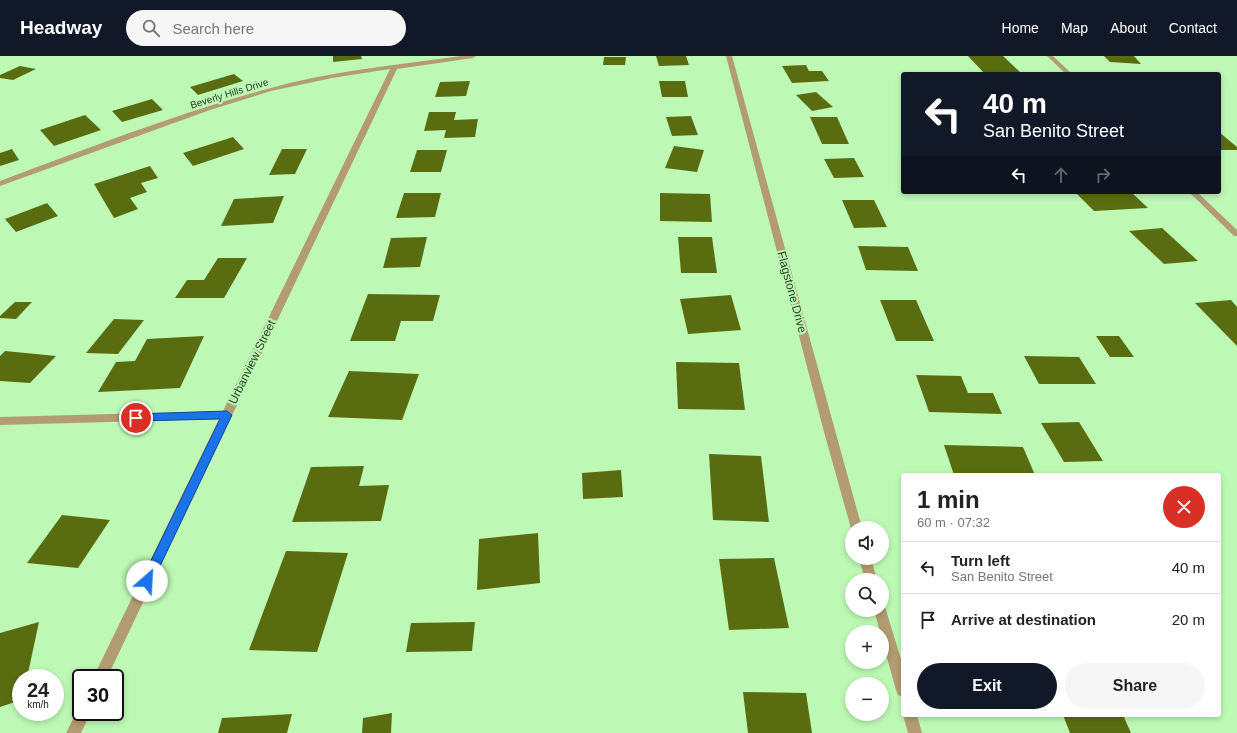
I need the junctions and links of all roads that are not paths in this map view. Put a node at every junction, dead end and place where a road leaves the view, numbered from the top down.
1 (473, 56) edge
2 (729, 56) edge
3 (1050, 56) edge
4 (394, 68) junction
5 (1067, 72) edge
6 (0, 184) edge
7 (1195, 194) edge
8 (1237, 234) edge
9 (227, 415) junction
10 (0, 421) edge
11 (854, 521) edge
12 (882, 617) edge
13 (104, 669) edge
14 (901, 683) edge
15 (911, 717) edge
16 (80, 721) edge
17 (74, 733) edge
18 (915, 733) edge

1 - 4 street, Beverly Hills Drive
2 - 11 street, Flagstone Drive
3 - 5 street
4 - 6 street, Beverly Hills Drive
4 - 9 street, Urbanview Street
7 - 8 street
9 - 10 street
9 - 13 street, Urbanview Street
12 - 14 street
15 - 18 street
16 - 17 street

